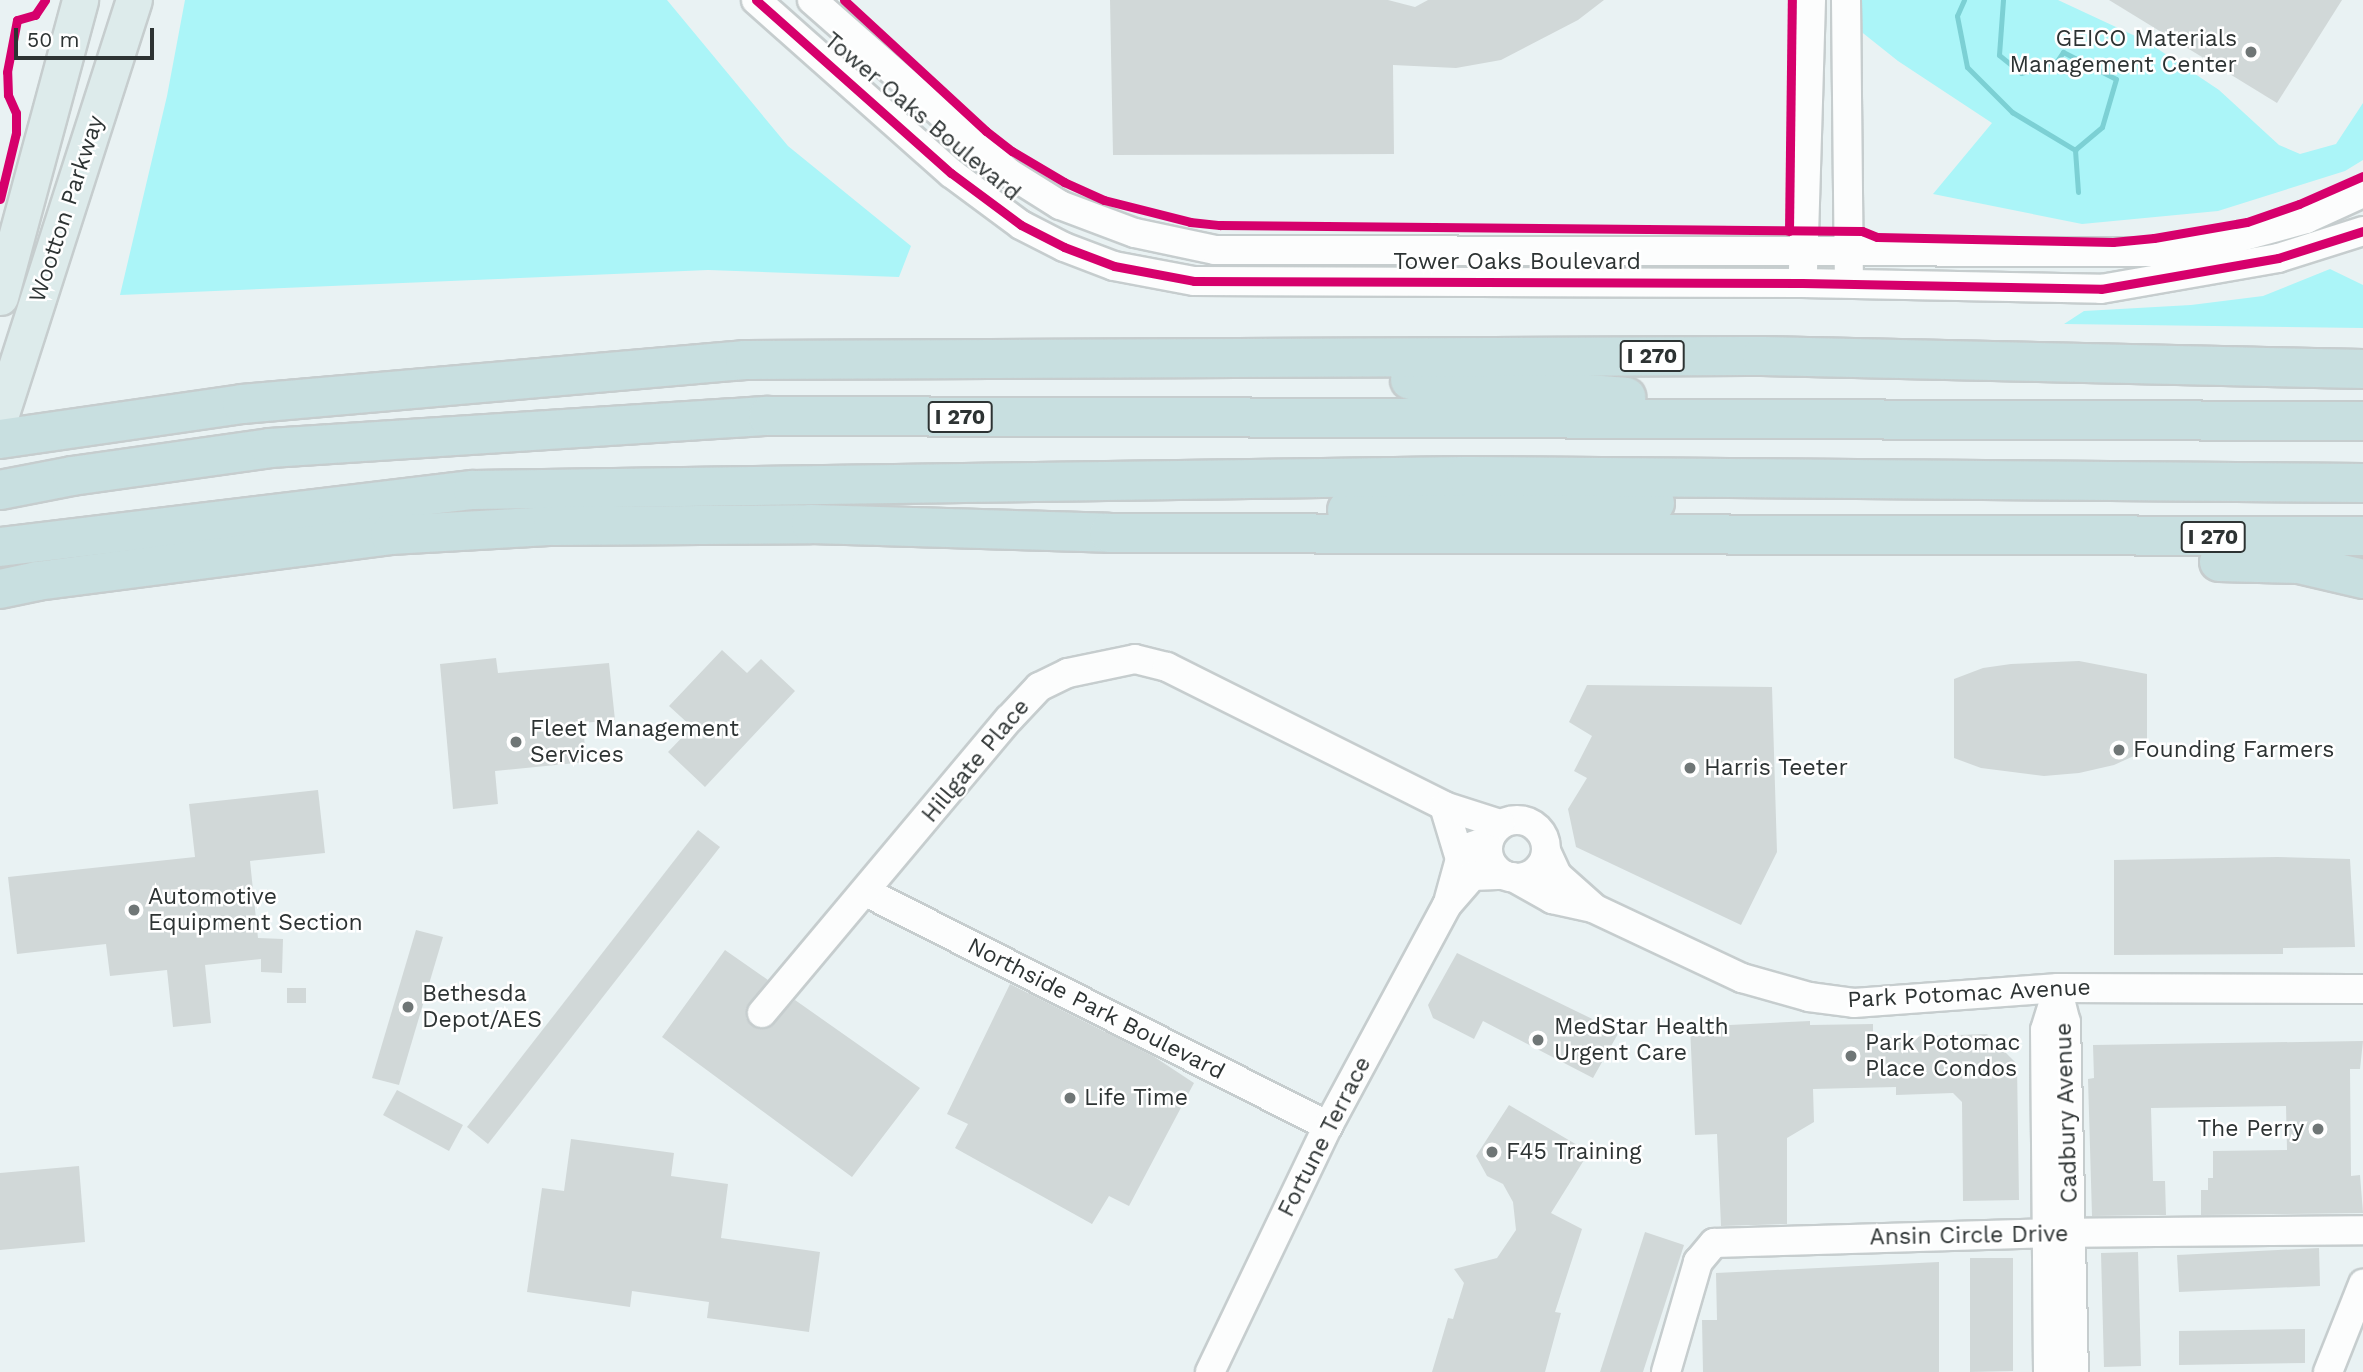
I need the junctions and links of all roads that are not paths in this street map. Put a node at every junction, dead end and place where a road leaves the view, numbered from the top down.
1 (80, 0) edge
2 (134, 0) edge
3 (756, 0) edge
4 (812, 0) edge
5 (1811, 0) edge
6 (1846, 0) edge
7 (2363, 193) edge
8 (2363, 231) edge
9 (1805, 252) junction
10 (1849, 252) junction
11 (1802, 283) junction
12 (1850, 284) junction
13 (0, 297) edge
14 (1147, 358) junction
15 (2363, 363) edge
16 (2292, 368) junction
17 (2363, 369) edge
18 (4, 406) edge
19 (1925, 421) junction
20 (2363, 421) edge
21 (0, 439) edge
22 (1802, 478) junction
23 (2363, 483) edge
24 (0, 491) edge
25 (1109, 533) junction
26 (2363, 536) edge
27 (2063, 537) junction
28 (0, 547) edge
29 (2363, 579) edge
30 (0, 589) edge
31 (1444, 806) junction
32 (1495, 832) junction
33 (1546, 851) junction
34 (1460, 859) junction
35 (1508, 876) junction
36 (866, 892) junction
37 (1447, 905) junction
38 (1593, 908) junction
39 (2058, 988) junction
40 (2363, 989) edge
41 (762, 1013) dead end
42 (1328, 1126) junction
43 (2363, 1230) edge
44 (2058, 1233) junction
45 (2363, 1284) edge
46 (1210, 1372) edge
47 (1666, 1372) edge
48 (2048, 1372) edge
49 (2074, 1372) edge
50 (2328, 1372) edge

1 - 13 main road, Wootton Parkway
2 - 18 main road, Wootton Parkway
3 - 11 street, Tower Oaks Boulevard
4 - 9 street, Tower Oaks Boulevard
5 - 9 street
6 - 10 street
7 - 10 street, Tower Oaks Boulevard
8 - 12 street, Tower Oaks Boulevard
9 - 10 street, Tower Oaks Boulevard
9 - 11 street
10 - 12 street
11 - 12 street, Tower Oaks Boulevard
14 - 16 highway, I 270
14 - 19 highway
14 - 21 highway, I 270
15 - 16 highway
16 - 17 highway, I 270
19 - 20 highway, I 270
19 - 24 highway, I 270
22 - 23 highway
22 - 25 highway
22 - 28 highway
25 - 27 highway, I 270
25 - 30 highway, I 270
26 - 27 highway, I 270
27 - 29 highway
31 - 32 street, Hillgate Place
31 - 34 street
31 - 36 street, Hillgate Place
32 - 33 street
32 - 34 street
32 - 35 street
33 - 35 street
33 - 38 street
34 - 37 street, Fortune Terrace
35 - 37 street, Fortune Terrace
35 - 38 street
36 - 41 street, Hillgate Place
36 - 42 street, Northside Park Boulevard
37 - 42 street, Fortune Terrace
38 - 39 street, Park Potomac Avenue
39 - 40 street, Park Potomac Avenue
39 - 44 street, Cadbury Avenue
42 - 46 street, Fortune Terrace
43 - 44 street, Ansin Circle Drive
44 - 47 street, Ansin Circle Drive
44 - 48 street, Cadbury Avenue
44 - 49 street, Cadbury Avenue
45 - 50 street

